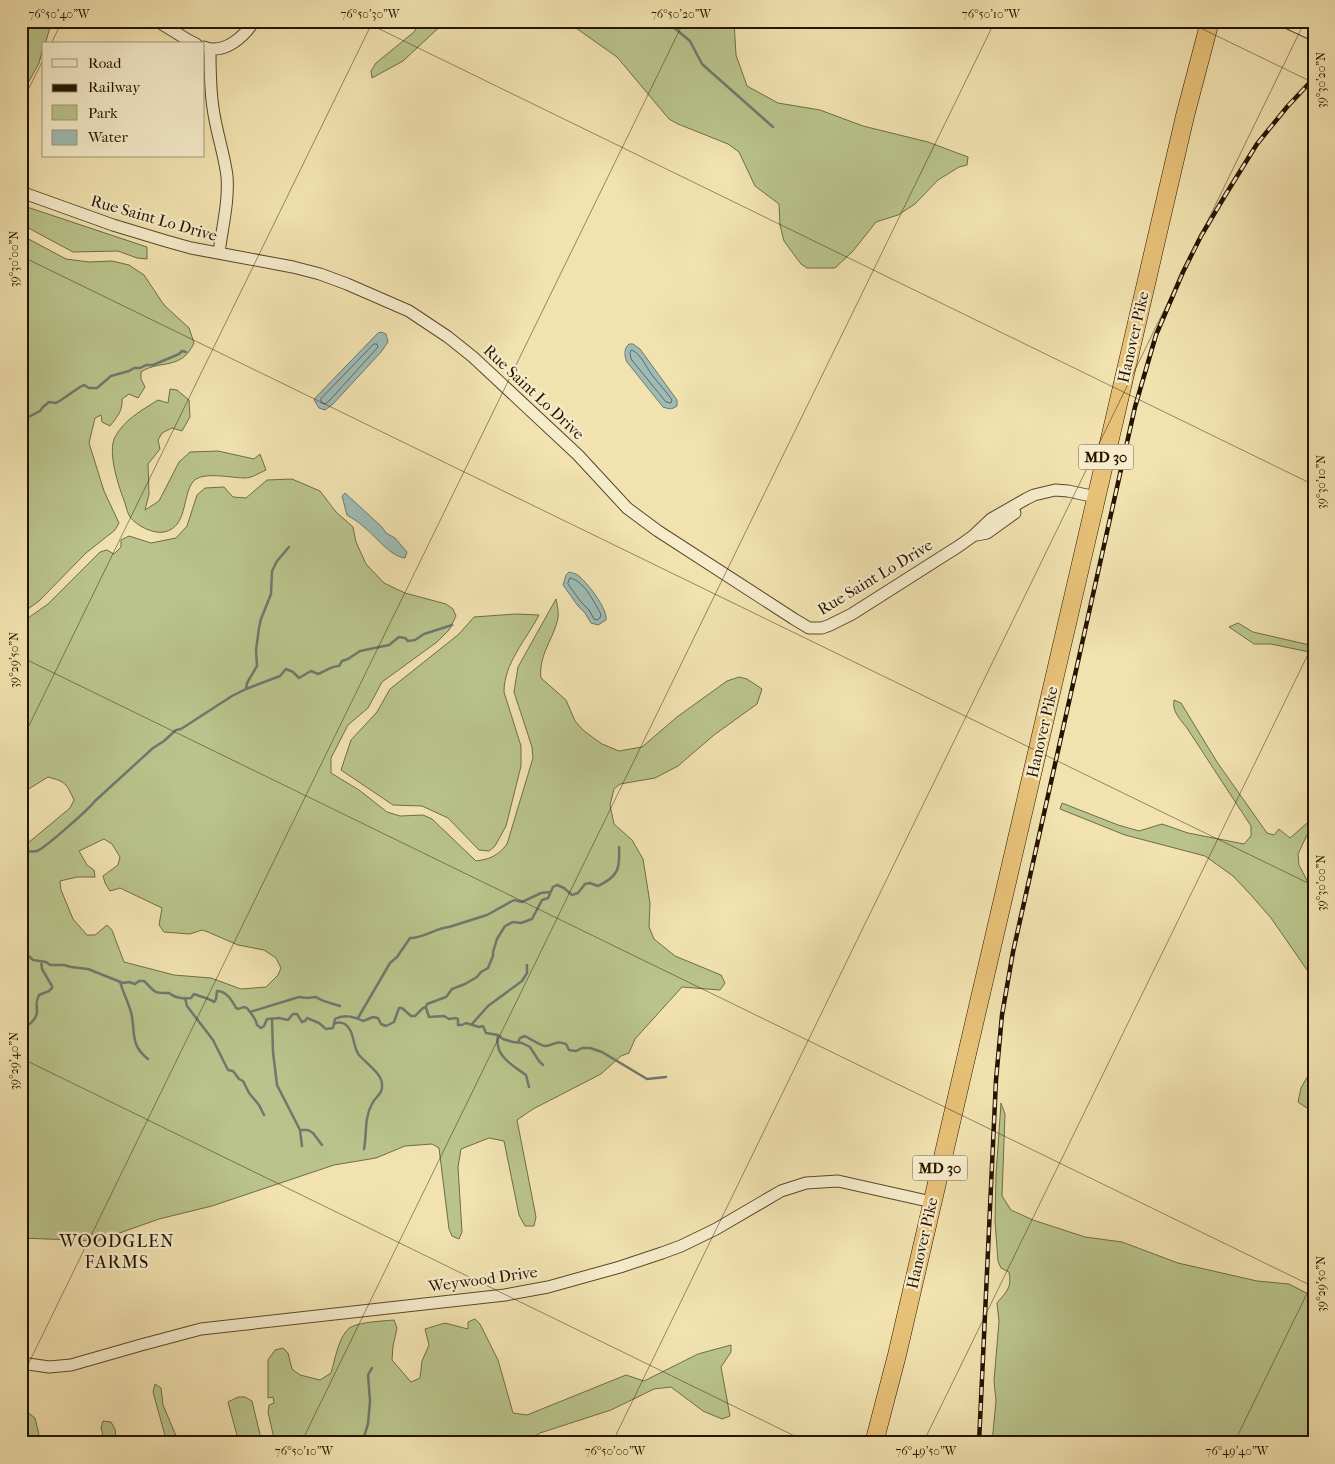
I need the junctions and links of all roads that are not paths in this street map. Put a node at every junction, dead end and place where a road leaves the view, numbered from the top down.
1 (157, 21) edge
2 (254, 21) edge
3 (1210, 21) edge
4 (1284, 21) edge
5 (1314, 34) edge
6 (192, 42) edge
7 (207, 48) edge
8 (21, 192) edge
9 (219, 253) junction
10 (1096, 497) junction
11 (932, 1202) junction
12 (21, 1363) edge
13 (874, 1443) edge

1 - 6 street
2 - 7 street
3 - 10 highway, Hanover Pike / MD 30
4 - 5 street
7 - 9 street
8 - 9 street, Rue Saint Lo Drive
9 - 10 street, Rue Saint Lo Drive
10 - 11 highway, Hanover Pike / MD 30
11 - 12 street, Weywood Drive
11 - 13 highway, Hanover Pike / MD 30

